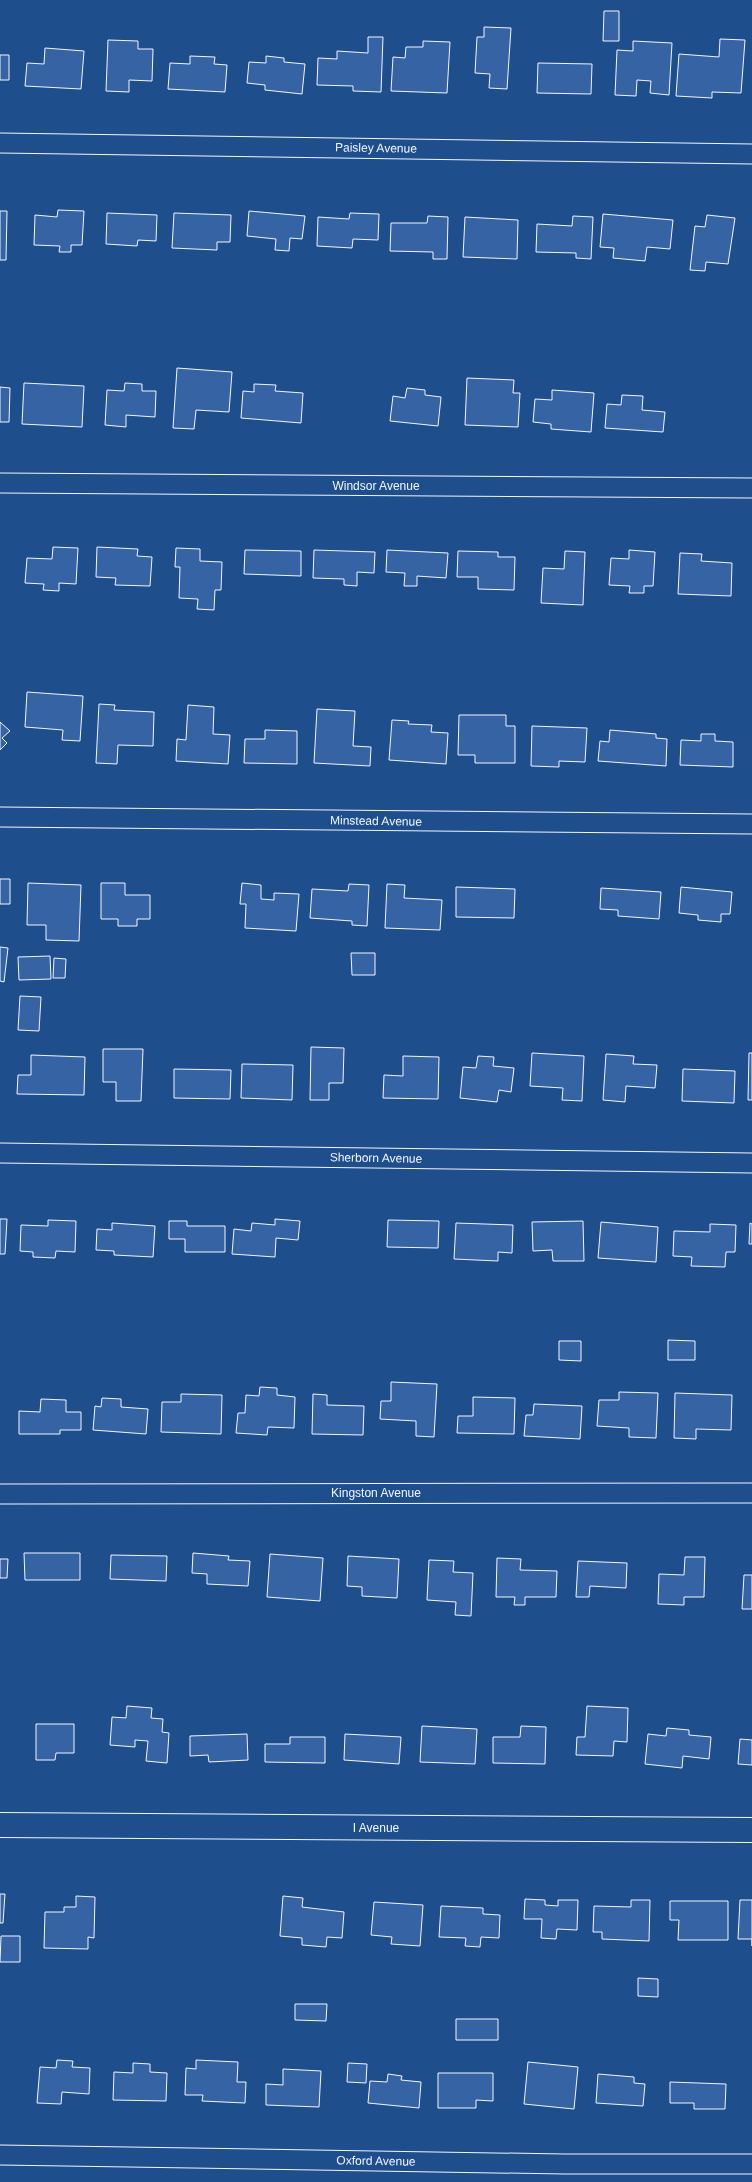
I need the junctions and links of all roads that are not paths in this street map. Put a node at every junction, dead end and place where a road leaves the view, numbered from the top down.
1 (0, 143) edge
2 (752, 154) edge
3 (0, 483) edge
4 (752, 488) edge
5 (0, 817) edge
6 (752, 824) edge
7 (0, 1153) edge
8 (752, 1163) edge
9 (752, 1493) edge
10 (0, 1494) edge
11 (0, 1825) edge
12 (752, 1830) edge
13 (0, 2154) edge
14 (752, 2164) edge

1 - 2 street, Paisley Avenue
3 - 4 street, Windsor Avenue
5 - 6 street, Minstead Avenue
7 - 8 street, Sherborn Avenue
9 - 10 street, Kingston Avenue
11 - 12 main road, I Avenue
13 - 14 street, Oxford Avenue

